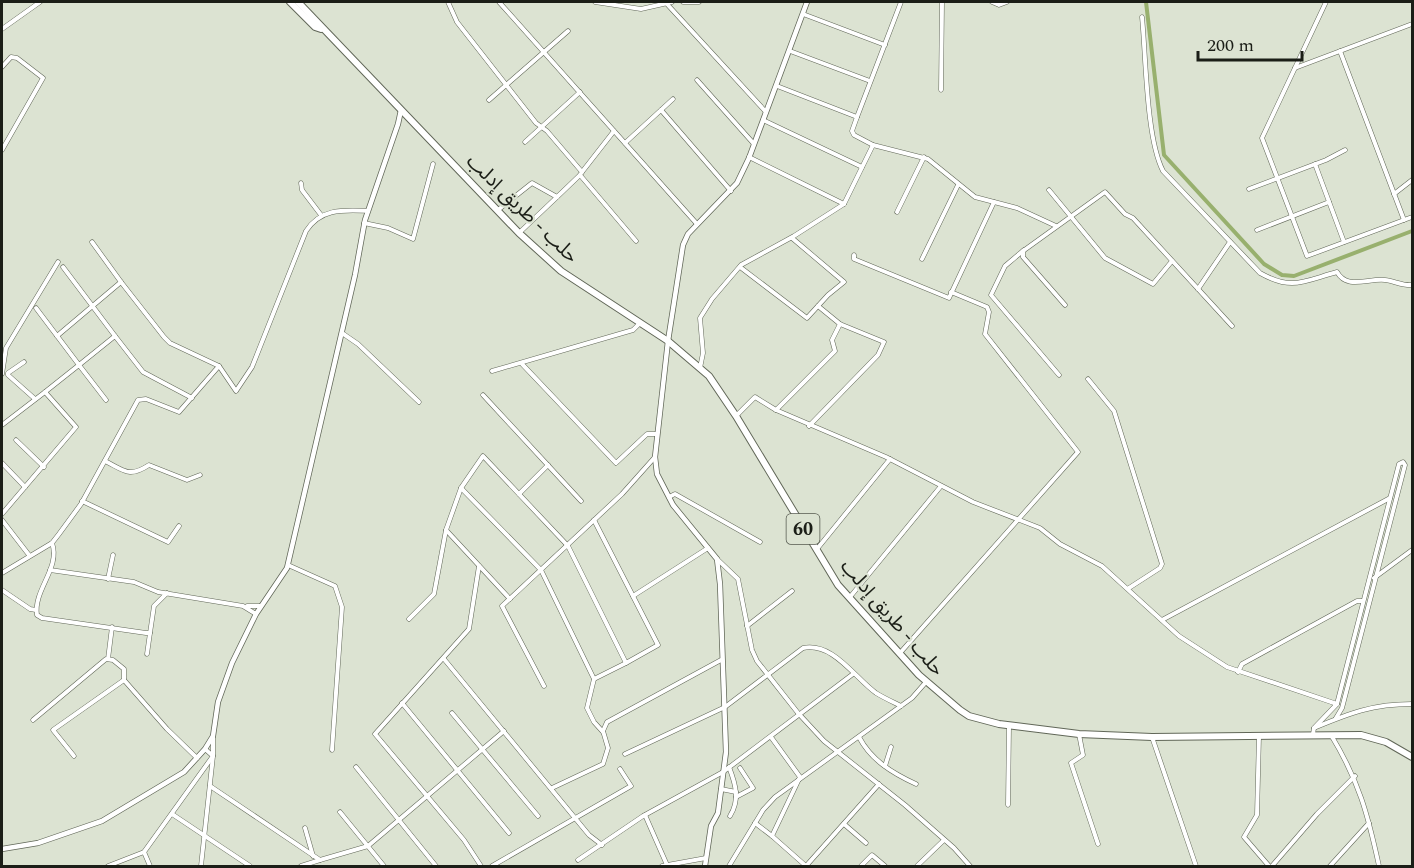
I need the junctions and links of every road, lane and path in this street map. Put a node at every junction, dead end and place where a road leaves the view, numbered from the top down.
1 (40, 2) edge
2 (290, 2) edge
3 (298, 2) edge
4 (448, 2) edge
5 (499, 2) edge
6 (595, 2) edge
7 (633, 2) edge
8 (672, 2) edge
9 (683, 2) edge
10 (699, 2) edge
11 (807, 2) edge
12 (901, 2) edge
13 (942, 2) edge
14 (992, 2) edge
15 (1007, 2) edge
16 (1326, 2) edge
17 (666, 3) edge
18 (637, 8) junction
19 (803, 14) junction
20 (1142, 17) dead end
21 (1412, 25) edge
22 (2, 29) edge
23 (321, 29) junction
24 (568, 31) dead end
25 (885, 45) junction
26 (790, 51) junction
27 (1340, 51) junction
28 (544, 52) junction
29 (2, 67) edge
30 (1294, 69) junction
31 (697, 80) dead end
32 (870, 81) junction
33 (508, 85) junction
34 (777, 86) junction
35 (941, 90) dead end
36 (580, 92) junction
37 (674, 99) dead end
38 (489, 100) dead end
39 (400, 110) junction
40 (661, 110) junction
41 (766, 112) junction
42 (857, 117) junction
43 (763, 120) junction
44 (542, 128) junction
45 (614, 131) junction
46 (525, 142) dead end
47 (625, 143) junction
48 (754, 144) junction
49 (873, 145) junction
50 (2, 150) edge
51 (1345, 150) dead end
52 (924, 157) junction
53 (749, 158) junction
54 (433, 164) dead end
55 (1315, 164) junction
56 (861, 167) junction
57 (581, 174) junction
58 (1277, 178) junction
59 (1413, 180) edge
60 (301, 183) dead end
61 (958, 185) junction
62 (1250, 189) dead end
63 (1049, 190) dead end
64 (732, 192) junction
65 (1394, 194) junction
66 (557, 196) junction
67 (994, 202) junction
68 (1329, 202) junction
69 (844, 204) junction
70 (498, 210) junction
71 (368, 211) junction
72 (897, 212) dead end
73 (321, 215) junction
74 (1070, 216) junction
75 (1292, 216) junction
76 (1413, 217) edge
77 (1404, 220) junction
78 (364, 223) junction
79 (696, 224) junction
80 (1056, 226) junction
81 (1257, 230) dead end
82 (519, 233) junction
83 (792, 238) junction
84 (636, 241) dead end
85 (92, 242) dead end
86 (1230, 242) junction
87 (1344, 242) junction
88 (1027, 248) junction
89 (854, 255) dead end
90 (922, 259) dead end
91 (1172, 261) junction
92 (58, 262) dead end
93 (63, 267) dead end
94 (740, 267) junction
95 (121, 282) junction
96 (1413, 285) edge
97 (1198, 289) junction
98 (951, 292) junction
99 (1065, 305) dead end
100 (818, 306) junction
101 (36, 308) dead end
102 (94, 308) junction
103 (641, 323) junction
104 (840, 324) junction
105 (1232, 326) dead end
106 (341, 333) junction
107 (57, 336) junction
108 (115, 336) junction
109 (668, 341) junction
110 (6, 348) junction
111 (2, 353) edge
112 (24, 362) dead end
113 (522, 364) junction
114 (79, 365) junction
115 (219, 366) junction
116 (700, 368) junction
117 (492, 371) dead end
118 (2, 374) edge
119 (1059, 375) dead end
120 (1088, 379) dead end
121 (45, 392) junction
122 (483, 395) dead end
123 (192, 398) junction
124 (34, 399) junction
125 (106, 400) dead end
126 (419, 402) dead end
127 (777, 410) junction
128 (736, 416) junction
129 (2, 425) edge
130 (809, 426) junction
131 (657, 434) junction
132 (16, 440) dead end
133 (655, 457) junction
134 (890, 459) junction
135 (105, 461) junction
136 (2, 463) edge
137 (548, 465) junction
138 (44, 467) junction
139 (200, 475) dead end
140 (941, 486) junction
141 (25, 487) junction
142 (461, 488) junction
143 (519, 494) junction
144 (669, 496) junction
145 (1390, 498) junction
146 (82, 501) junction
147 (581, 501) dead end
148 (2, 514) edge
149 (1021, 519) junction
150 (2, 520) edge
151 (594, 520) junction
152 (179, 526) dead end
153 (446, 530) junction
154 (760, 542) dead end
155 (52, 543) junction
156 (568, 546) junction
157 (708, 548) junction
158 (816, 550) junction
159 (1413, 550) edge
160 (29, 555) junction
161 (113, 555) dead end
162 (717, 559) junction
163 (287, 565) junction
164 (479, 566) junction
165 (50, 570) junction
166 (541, 570) junction
167 (2, 573) edge
168 (108, 579) junction
169 (1374, 579) junction
170 (1368, 583) junction
171 (1129, 588) junction
172 (2, 590) edge
173 (792, 591) dead end
174 (167, 594) junction
175 (633, 596) junction
176 (849, 598) junction
177 (510, 599) junction
178 (1363, 602) junction
179 (243, 606) junction
180 (261, 606) junction
181 (36, 610) junction
182 (255, 614) junction
183 (409, 619) dead end
184 (1162, 620) junction
185 (747, 626) junction
186 (112, 627) junction
187 (150, 633) junction
188 (147, 654) dead end
189 (900, 654) junction
190 (108, 659) junction
191 (444, 659) junction
192 (721, 660) junction
193 (626, 663) junction
194 (1238, 672) junction
195 (853, 674) junction
196 (768, 675) junction
197 (594, 679) junction
198 (124, 680) junction
199 (926, 682) junction
200 (544, 686) dead end
201 (402, 703) junction
202 (1337, 704) junction
203 (1413, 704) edge
204 (901, 706) junction
205 (725, 707) junction
206 (452, 713) dead end
207 (800, 715) junction
208 (1336, 718) junction
209 (33, 720) dead end
210 (1009, 725) junction
211 (504, 731) junction
212 (1314, 731) junction
213 (603, 732) junction
214 (1078, 734) junction
215 (1331, 734) junction
216 (1259, 735) junction
217 (213, 736) junction
218 (859, 736) junction
219 (1152, 736) junction
220 (771, 737) junction
221 (891, 747) dead end
222 (205, 749) junction
223 (483, 749) junction
224 (332, 750) dead end
225 (837, 753) junction
226 (625, 754) dead end
227 (74, 756) dead end
228 (213, 756) junction
229 (1413, 757) edge
230 (198, 758) junction
231 (885, 766) junction
232 (356, 767) dead end
233 (729, 767) junction
234 (740, 768) dead end
235 (620, 769) dead end
236 (457, 771) junction
237 (723, 772) junction
238 (1355, 776) junction
239 (800, 777) junction
240 (879, 784) junction
241 (916, 784) dead end
242 (210, 786) junction
243 (552, 788) junction
244 (721, 789) junction
245 (736, 795) junction
246 (428, 796) junction
247 (1008, 805) dead end
248 (340, 812) dead end
249 (172, 814) junction
250 (645, 815) junction
251 (538, 816) dead end
252 (730, 816) dead end
253 (578, 818) junction
254 (399, 820) junction
255 (1370, 822) junction
256 (755, 823) junction
257 (844, 824) junction
258 (305, 828) dead end
259 (509, 832) dead end
260 (204, 835) junction
261 (772, 836) junction
262 (944, 840) junction
263 (866, 843) dead end
264 (1098, 844) dead end
265 (602, 845) junction
266 (368, 846) junction
267 (2, 849) edge
268 (144, 852) junction
269 (313, 856) junction
270 (706, 858) junction
271 (320, 860) junction
272 (578, 860) dead end
273 (664, 866) edge
274 (108, 867) edge
275 (150, 867) edge
276 (201, 867) edge
277 (250, 867) edge
278 (301, 867) edge
279 (384, 867) edge
280 (436, 867) edge
281 (481, 867) edge
282 (492, 867) edge
283 (705, 867) edge
284 (729, 867) edge
285 (806, 867) edge
286 (861, 867) edge
287 (885, 867) edge
288 (917, 867) edge
289 (970, 867) edge
290 (1196, 867) edge
291 (1270, 867) edge
292 (1330, 867) edge
293 (1379, 867) edge

1 - 22 street
2 - 23 highway, 60
3 - 23 highway, حلب - طريق إدلب / 60
4 - 33 street
5 - 28 street
6 - 18 street
7 - 18 street
8 - 17 street
9 - 10 street
11 - 19 street
12 - 25 street
13 - 35 street
14 - 15 street
16 - 30 street
17 - 18 street
17 - 41 street
19 - 25 street
19 - 26 street
20 - 86 street
21 - 27 street
23 - 39 highway, حلب - طريق إدلب / 60
24 - 28 street
25 - 32 street
26 - 32 street
26 - 34 street
27 - 30 street
27 - 65 street
28 - 33 street
28 - 36 street
29 - 50 street
30 - 58 street
31 - 48 street
32 - 42 street
33 - 38 street
33 - 44 street
34 - 41 street
34 - 42 street
36 - 44 street
36 - 45 street
37 - 40 street
39 - 70 highway, حلب - طريق إدلب / 60
39 - 71 street
40 - 47 street
40 - 64 street
41 - 43 street
42 - 49 street
43 - 48 street
43 - 56 street
44 - 46 street
44 - 57 street
45 - 47 street
45 - 57 street
47 - 79 street
48 - 53 street
49 - 52 street
49 - 56 street
51 - 55 street
52 - 61 street
52 - 72 street
53 - 64 street
53 - 69 street
54 - 78 street
55 - 58 street
55 - 68 street
56 - 69 street
57 - 66 street
57 - 84 street
58 - 62 street
58 - 75 street
59 - 65 street
60 - 73 street
61 - 67 street
61 - 90 street
63 - 74 street
64 - 79 street
65 - 77 street
66 - 70 street
66 - 82 street
67 - 80 street
67 - 98 street
68 - 75 street
68 - 87 street
69 - 83 street
70 - 82 highway, حلب - طريق إدلب / 60
71 - 73 street
71 - 78 street
73 - 115 street
74 - 80 street
74 - 91 street
74 - 91 street
75 - 81 street
75 - 87 street
76 - 77 street
77 - 87 street
78 - 106 street
79 - 109 street
80 - 88 street
82 - 103 highway, حلب - طريق إدلب / 60
83 - 94 street
83 - 100 street
85 - 95 street
86 - 96 street
86 - 97 street
88 - 99 street
88 - 119 street
89 - 98 street
91 - 97 street
92 - 110 street
93 - 102 street
94 - 100 street
94 - 116 street
95 - 102 street
95 - 115 street
97 - 105 street
98 - 149 street
100 - 104 street
101 - 107 street
102 - 107 street
102 - 108 street
103 - 109 highway, حلب - طريق إدلب / 60
103 - 113 street
104 - 127 street
104 - 130 street
106 - 126 street
106 - 163 street
107 - 114 street
108 - 114 street
108 - 123 street
109 - 116 highway, حلب - طريق إدلب / 60
109 - 131 street
110 - 111 street
110 - 118 street
112 - 124 street
113 - 117 street
113 - 131 street
114 - 121 street
114 - 125 street
115 - 123 street
116 - 128 highway, حلب - طريق إدلب / 60
120 - 171 street
121 - 124 street
121 - 138 street
122 - 137 street
123 - 135 street
124 - 129 street
127 - 128 street
127 - 130 street
128 - 158 highway, حلب - طريق إدلب / 60
130 - 134 street
131 - 133 street
132 - 138 street
133 - 144 street
133 - 151 street
134 - 140 street
134 - 158 street
135 - 139 street
135 - 146 street
136 - 141 street
137 - 143 street
137 - 147 street
138 - 141 street
140 - 149 street
140 - 176 street
141 - 148 street
142 - 143 street
142 - 153 street
142 - 166 street
143 - 156 street
144 - 154 street
144 - 157 street
145 - 169 street
145 - 170 street
145 - 184 street
146 - 152 street
146 - 155 street
149 - 171 street
149 - 189 street
150 - 160 street
151 - 156 street
151 - 175 street
153 - 164 street
153 - 183 street
155 - 160 street
155 - 165 street
156 - 166 street
156 - 193 street
157 - 162 street
157 - 175 street
158 - 176 highway, حلب - طريق إدلب / 60
159 - 169 street
160 - 167 street
161 - 168 street
162 - 185 street
162 - 192 street
163 - 180 street
163 - 224 street
164 - 177 street
164 - 191 street
165 - 168 street
165 - 181 street
166 - 177 street
166 - 197 street
168 - 174 street
169 - 170 street
169 - 208 street
170 - 178 street
171 - 184 street
172 - 181 street
173 - 185 street
174 - 179 street
174 - 187 street
175 - 193 street
176 - 189 highway, حلب - طريق إدلب / 60
177 - 200 street
178 - 194 street
178 - 202 street
179 - 180 street
179 - 182 street
180 - 182 street
181 - 186 street
182 - 217 street
184 - 194 street
185 - 196 street
186 - 187 street
186 - 190 street
187 - 188 street
189 - 199 highway, حلب - طريق إدلب / 60
190 - 198 street
190 - 209 street
191 - 201 street
191 - 211 street
192 - 205 street
192 - 213 street
193 - 197 street
194 - 202 street
195 - 196 street
195 - 204 street
195 - 207 street
196 - 205 street
196 - 207 street
197 - 213 street
198 - 227 street
198 - 230 street
199 - 204 street
199 - 210 highway, حلب - طريق إدلب / 60
201 - 236 street
201 - 246 street
202 - 212 street
203 - 208 street
204 - 218 street
205 - 226 street
205 - 237 street
206 - 223 street
207 - 220 street
207 - 225 street
208 - 212 street
210 - 214 highway, حلب - طريق إدلب / 60
210 - 247 street
211 - 223 street
211 - 243 street
212 - 215 highway, حلب - طريق إدلب / 60
212 - 216 highway, حلب - طريق إدلب / 60
213 - 243 street
214 - 219 highway, حلب - طريق إدلب / 60
214 - 264 street
215 - 229 highway, حلب - طريق إدلب / 60
215 - 238 street
216 - 219 highway, حلب - طريق إدلب / 60
216 - 291 street
217 - 222 street
217 - 228 street
218 - 225 street
218 - 231 street
219 - 290 street
220 - 233 street
220 - 239 street
221 - 231 street
222 - 228 street
222 - 230 street
223 - 236 street
223 - 251 street
225 - 239 street
225 - 240 street
228 - 242 street
228 - 249 street
230 - 267 street
231 - 241 street
232 - 254 street
233 - 237 street
233 - 245 street
234 - 245 street
235 - 253 street
236 - 246 street
236 - 259 street
237 - 244 street
237 - 250 street
238 - 255 street
238 - 291 street
239 - 256 street
239 - 261 street
240 - 257 street
240 - 262 street
242 - 260 street
242 - 269 street
243 - 253 street
244 - 245 street
244 - 270 street
245 - 252 street
246 - 254 street
246 - 281 street
248 - 266 street
249 - 260 street
249 - 268 street
250 - 265 street
250 - 273 street
253 - 265 street
253 - 282 street
254 - 266 street
254 - 280 street
255 - 292 street
255 - 293 street
256 - 261 street
256 - 284 street
257 - 263 street
257 - 285 street
258 - 269 street
260 - 276 street
260 - 277 street
261 - 285 street
262 - 288 street
262 - 289 street
265 - 272 street
266 - 271 street
266 - 279 street
268 - 274 street
268 - 275 street
269 - 271 street
270 - 273 street
270 - 283 street
271 - 278 street
286 - 287 street

